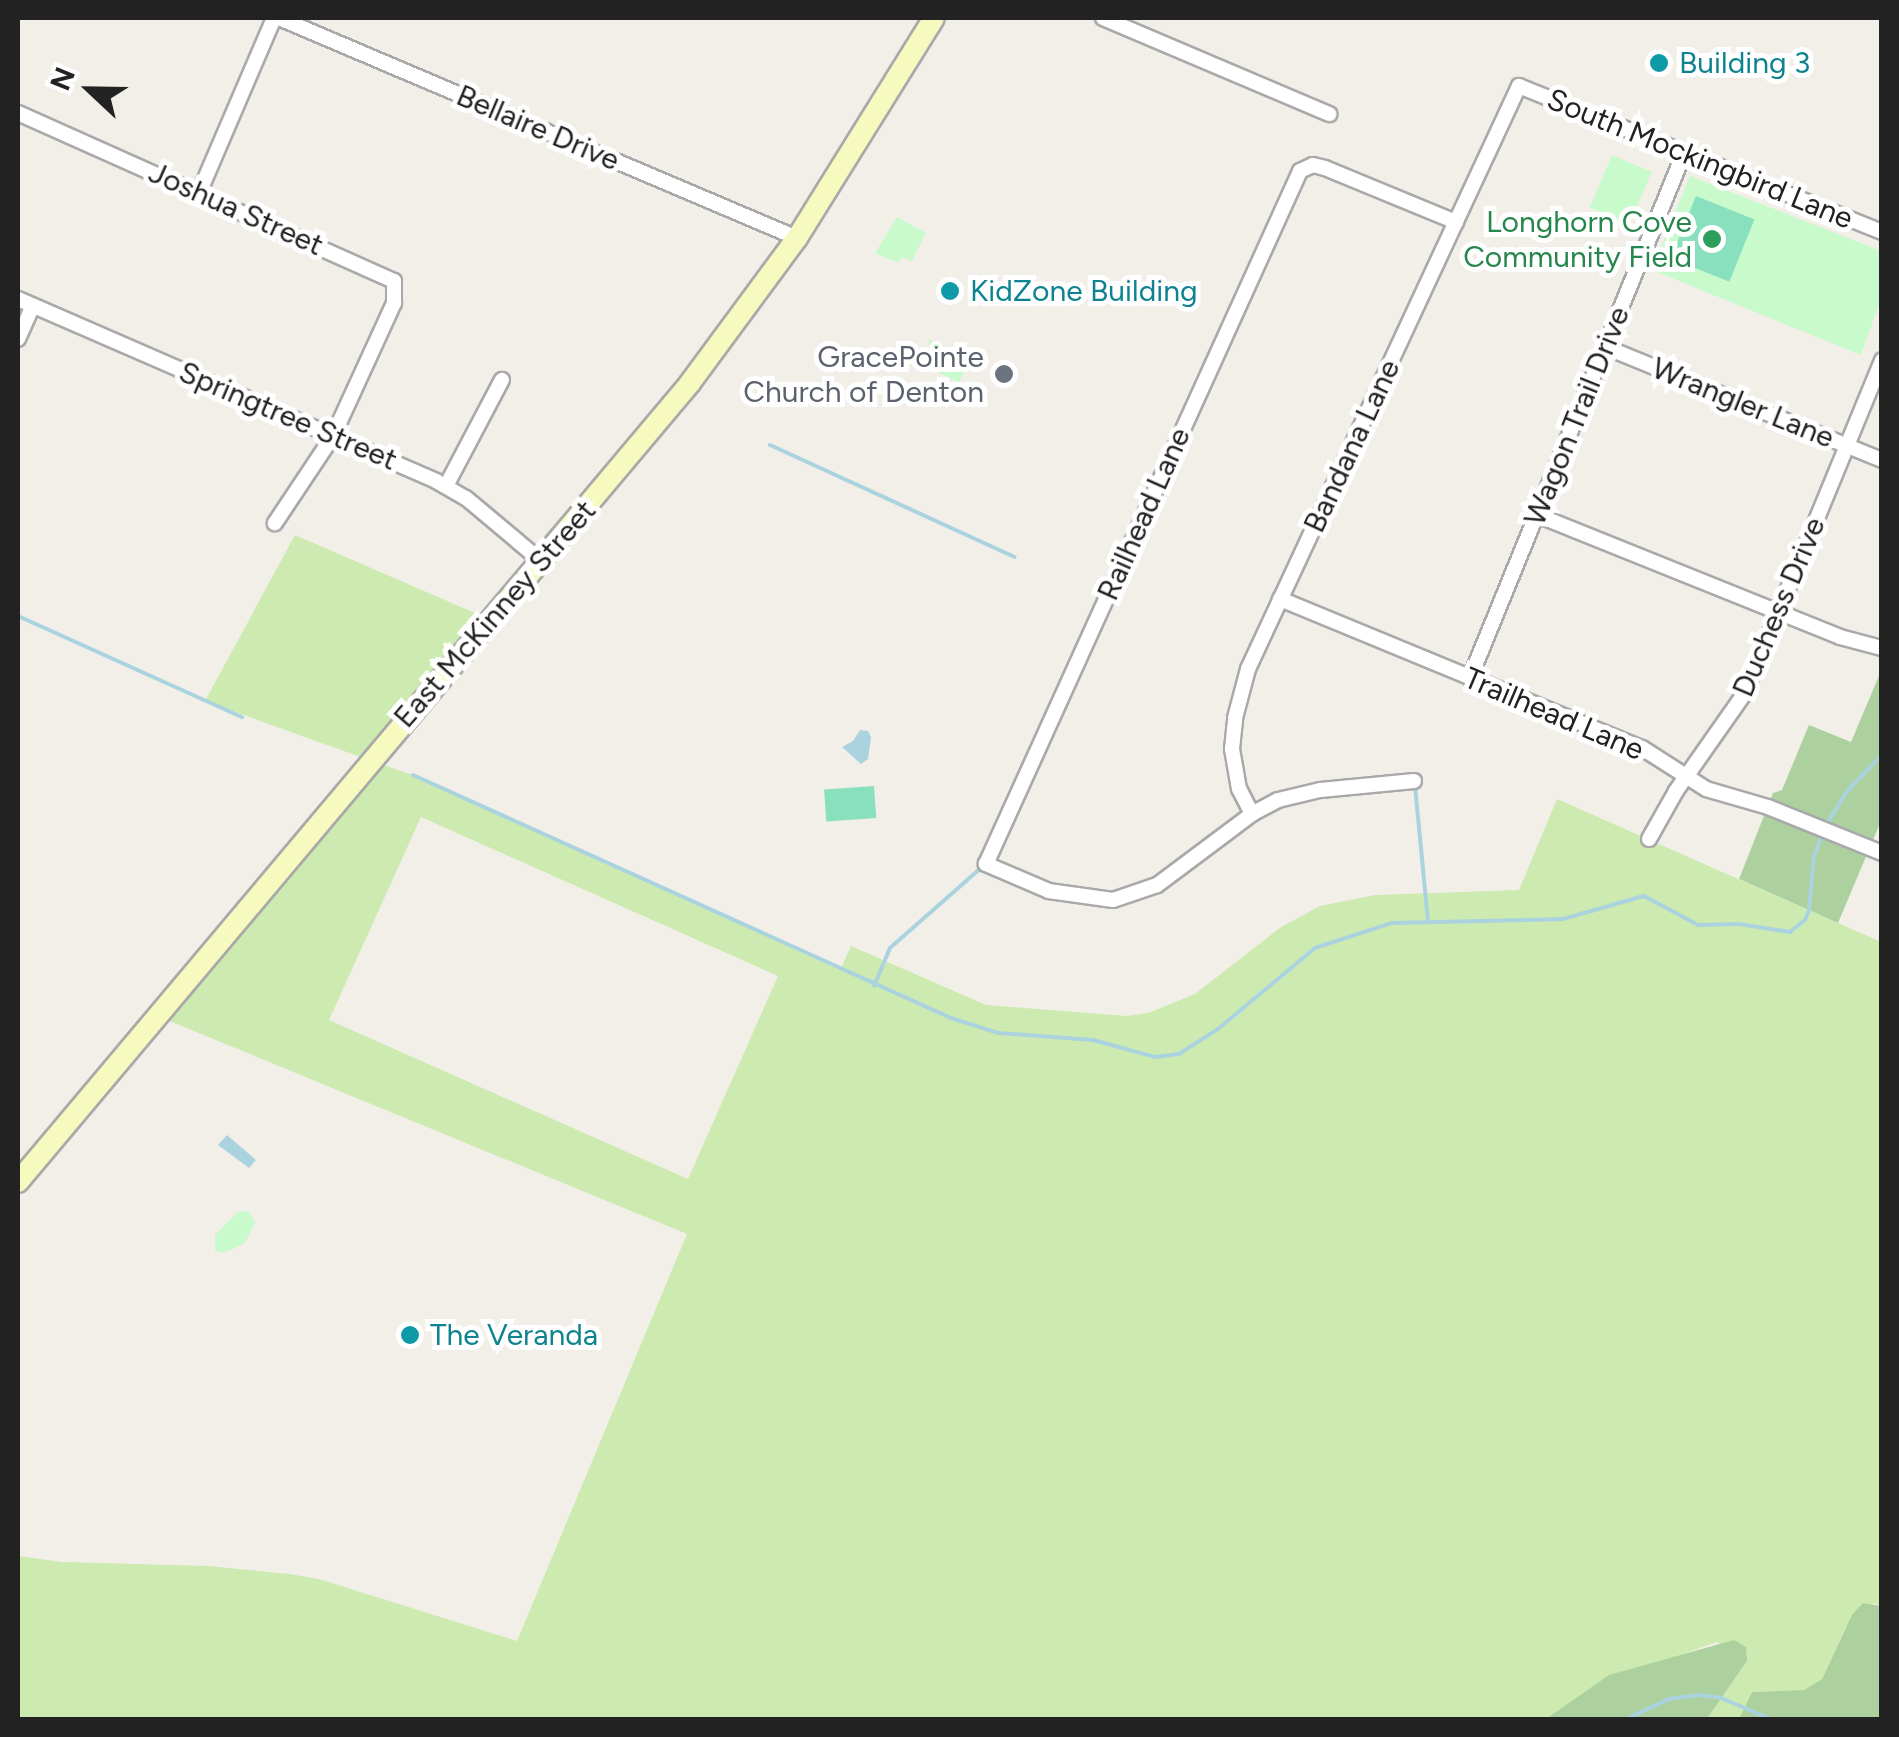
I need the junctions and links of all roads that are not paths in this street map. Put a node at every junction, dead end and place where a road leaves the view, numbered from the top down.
1 (276, 18) edge
2 (934, 18) edge
3 (1103, 18) edge
4 (1519, 86) joint
5 (18, 114) edge
6 (1328, 114) dead end
7 (1684, 153) junction
8 (199, 193) junction
9 (1456, 222) junction
10 (1882, 232) edge
11 (798, 238) junction
12 (18, 299) edge
13 (33, 306) junction
14 (18, 339) edge
15 (1605, 348) junction
16 (1882, 360) edge
17 (502, 380) dead end
18 (333, 436) junction
19 (1846, 445) junction
20 (1882, 460) edge
21 (446, 486) junction
22 (1537, 514) junction
23 (276, 522) dead end
24 (541, 560) junction
25 (1280, 599) junction
26 (1779, 611) junction
27 (1882, 648) edge
28 (1470, 678) junction
29 (1686, 778) junction
30 (1414, 781) dead end
31 (1252, 814) junction
32 (1650, 839) dead end
33 (1882, 854) edge
34 (18, 1182) edge

1 - 8 street
1 - 11 street, Bellaire Drive
2 - 11 main road, East McKinney Street
3 - 6 street
4 - 7 street, South Mockingbird Lane
4 - 9 street, Bandana Lane
5 - 8 street, Joshua Street
7 - 10 street, South Mockingbird Lane
7 - 15 street, Wagon Trail Drive
8 - 18 street, Joshua Street
9 - 25 street, Bandana Lane
9 - 31 street, Railhead Lane
11 - 24 main road, East McKinney Street
12 - 13 street, Springtree Street
13 - 14 street
13 - 18 street, Springtree Street
15 - 19 street, Wrangler Lane
15 - 22 street, Wagon Trail Drive
16 - 19 street, Duchess Drive
17 - 21 street
18 - 21 street, Springtree Street
18 - 23 street
19 - 20 street, Wrangler Lane
19 - 26 street, Duchess Drive
21 - 24 street, Springtree Street
22 - 26 street
22 - 28 street, Wagon Trail Drive
24 - 34 main road, East McKinney Street
25 - 28 street, Trailhead Lane
25 - 31 street, Bandana Lane
26 - 27 street
26 - 29 street, Duchess Drive
28 - 29 street, Trailhead Lane
29 - 32 street, Duchess Drive
29 - 33 street, Trailhead Lane
30 - 31 street

